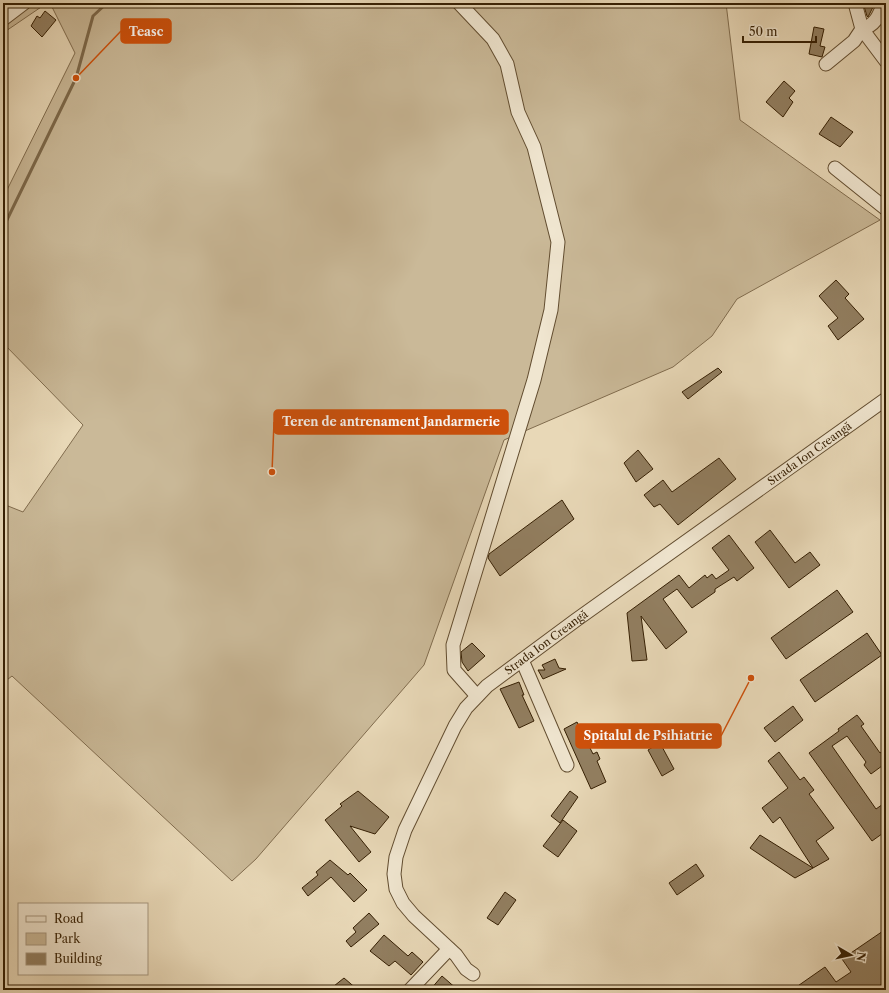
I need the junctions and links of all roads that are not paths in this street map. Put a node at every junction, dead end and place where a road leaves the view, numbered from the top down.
1 (24, 3) edge
2 (458, 3) edge
3 (855, 3) edge
4 (884, 3) edge
5 (3, 19) edge
6 (862, 29) junction
7 (886, 61) edge
8 (826, 64) dead end
9 (835, 168) dead end
10 (886, 209) edge
11 (886, 399) edge
12 (522, 660) junction
13 (477, 696) junction
14 (568, 765) dead end
15 (449, 949) junction
16 (474, 974) dead end
17 (410, 990) edge

1 - 5 street
2 - 13 street
3 - 6 street
4 - 6 street
6 - 7 street
6 - 8 street
9 - 10 street
11 - 12 street, Strada Ion Creangă
12 - 13 street, Strada Ion Creangă
12 - 14 street
13 - 15 street, Strada Ion Creangă
15 - 16 street, Strada Ion Creangă
15 - 17 street

